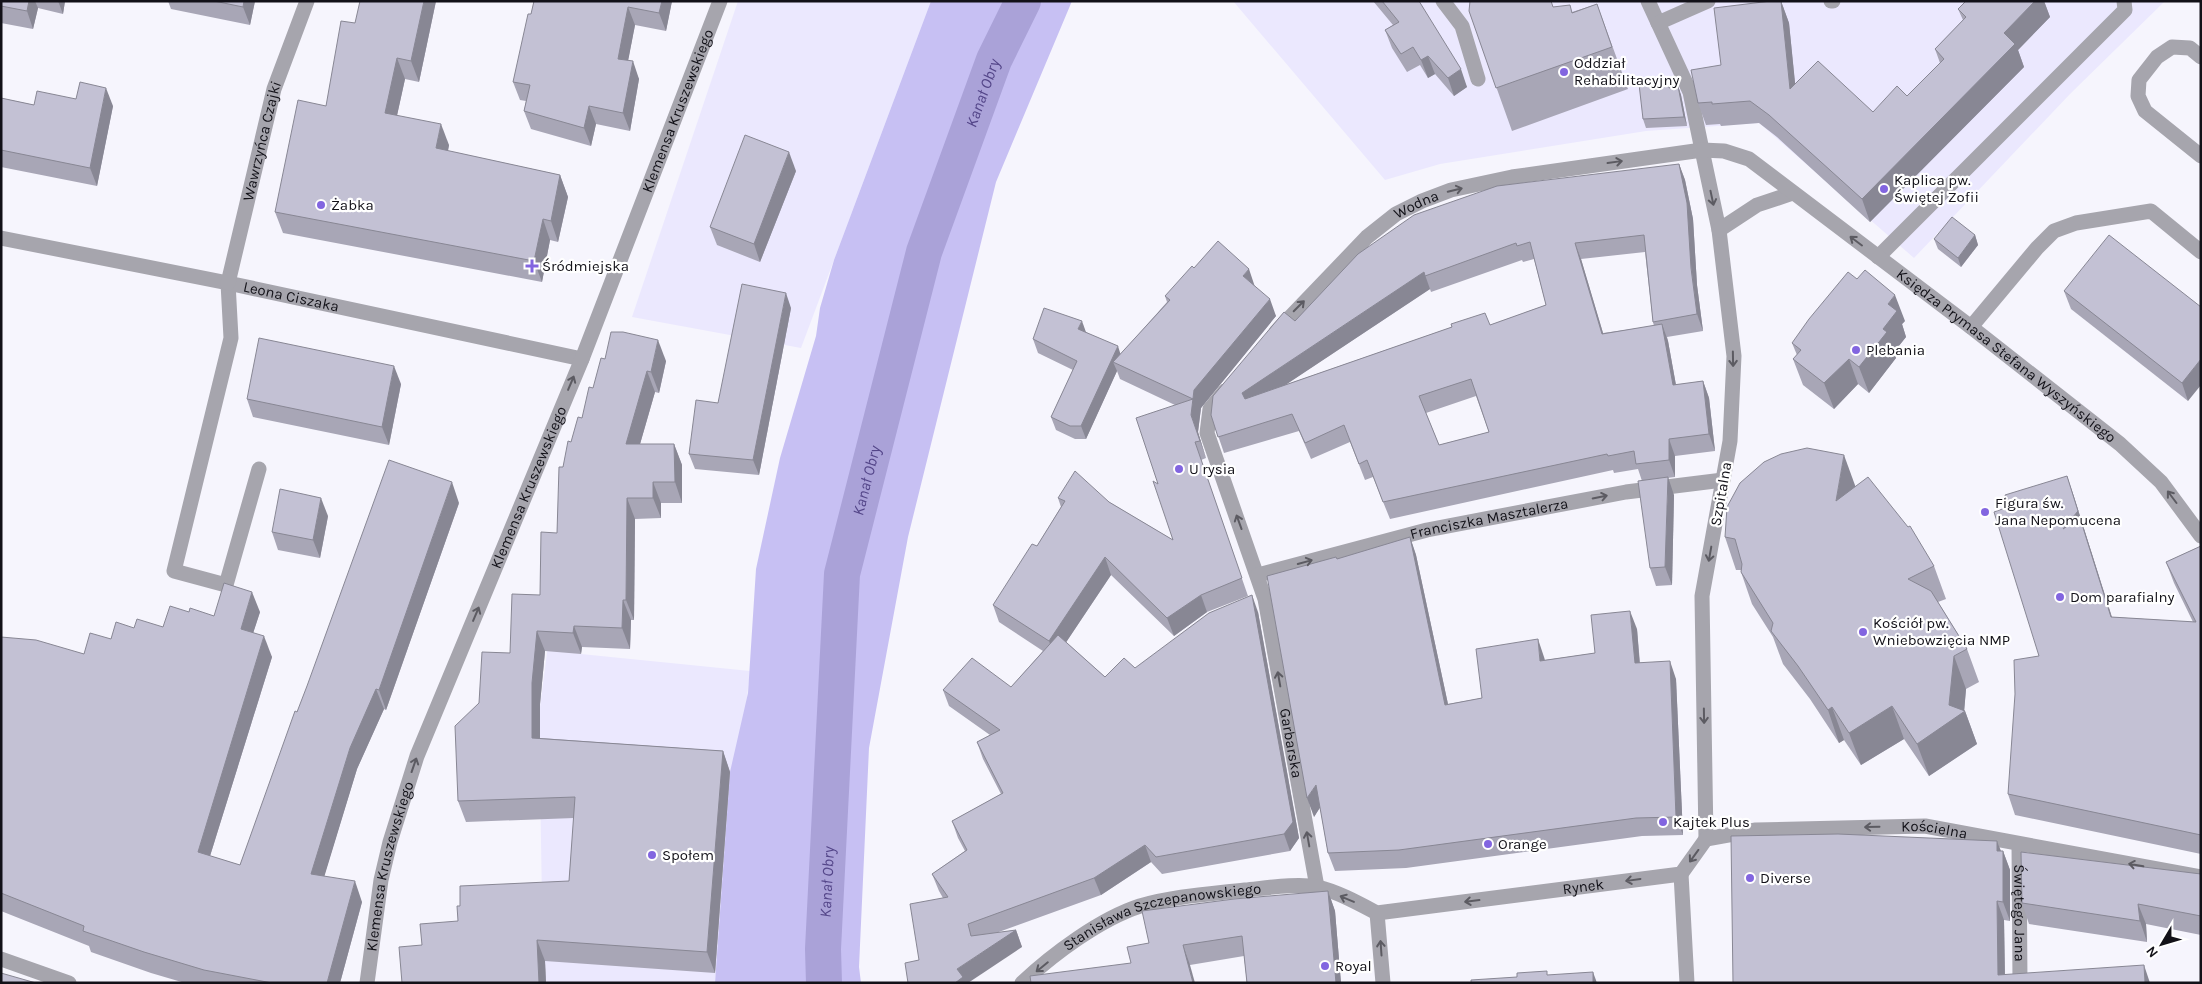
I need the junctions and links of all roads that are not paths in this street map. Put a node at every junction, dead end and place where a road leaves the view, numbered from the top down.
1 (307, 1) edge
2 (720, 1) edge
3 (1442, 1) edge
4 (1648, 1) edge
5 (1708, 1) edge
6 (2124, 1) edge
7 (1658, 23) junction
8 (2201, 57) edge
9 (1478, 79) edge
10 (1702, 150) junction
11 (2201, 156) edge
12 (1793, 193) junction
13 (1719, 230) junction
14 (1, 238) edge
15 (2201, 252) edge
16 (1878, 257) junction
17 (228, 283) junction
18 (1970, 327) junction
19 (1265, 344) edge
20 (582, 359) junction
21 (1234, 380) edge
22 (259, 469) dead end
23 (1723, 480) junction
24 (2201, 536) edge
25 (1258, 575) junction
26 (1265, 600) junction
27 (1247, 607) edge
28 (1706, 839) junction
29 (2019, 844) junction
30 (1681, 874) junction
31 (2201, 877) edge
32 (1316, 887) junction
33 (1377, 913) junction
34 (1, 959) edge
35 (69, 983) edge
36 (367, 983) edge
37 (1022, 983) edge
38 (1383, 983) edge
39 (1687, 983) edge
40 (2020, 983) edge

1 - 17 street, Wawrzyńca Czajki
2 - 20 street, Klemensa Kruszewskiego
3 - 9 street
4 - 7 street, Szpitalna
5 - 7 street
6 - 16 street
7 - 10 street, Szpitalna
8 - 11 street
10 - 12 street, Księdza Prymasa Stefana Wyszyńskiego
10 -> 13 street, Szpitalna
19 -> 10 street, Wodna
12 - 13 street
16 -> 12 street, Księdza Prymasa Stefana Wyszyńskiego
13 -> 23 street, Szpitalna
14 - 17 street, Leona Ciszaka
15 - 18 street
16 - 18 street, Księdza Prymasa Stefana Wyszyńskiego
17 - 20 street, Leona Ciszaka
17 - 22 street, Wawrzyńca Czajki
24 -> 18 street, Księdza Prymasa Stefana Wyszyńskiego
36 -> 20 street, Klemensa Kruszewskiego
25 -> 21 street, Garbarska
25 -> 23 street, Franciszka Masztalerza
23 -> 28 street, Szpitalna
25 - 26 street, Garbarska
26 - 27 street
32 -> 26 street, Garbarska
29 -> 28 street, Kościelna
28 -> 30 street
31 -> 29 street, Kościelna
29 - 40 street, Świętego Jana
30 -> 33 street, Rynek
30 - 39 street
33 -> 32 street
32 -> 37 street, Stanisława Szczepanowskiego
38 -> 33 street
34 - 35 street

